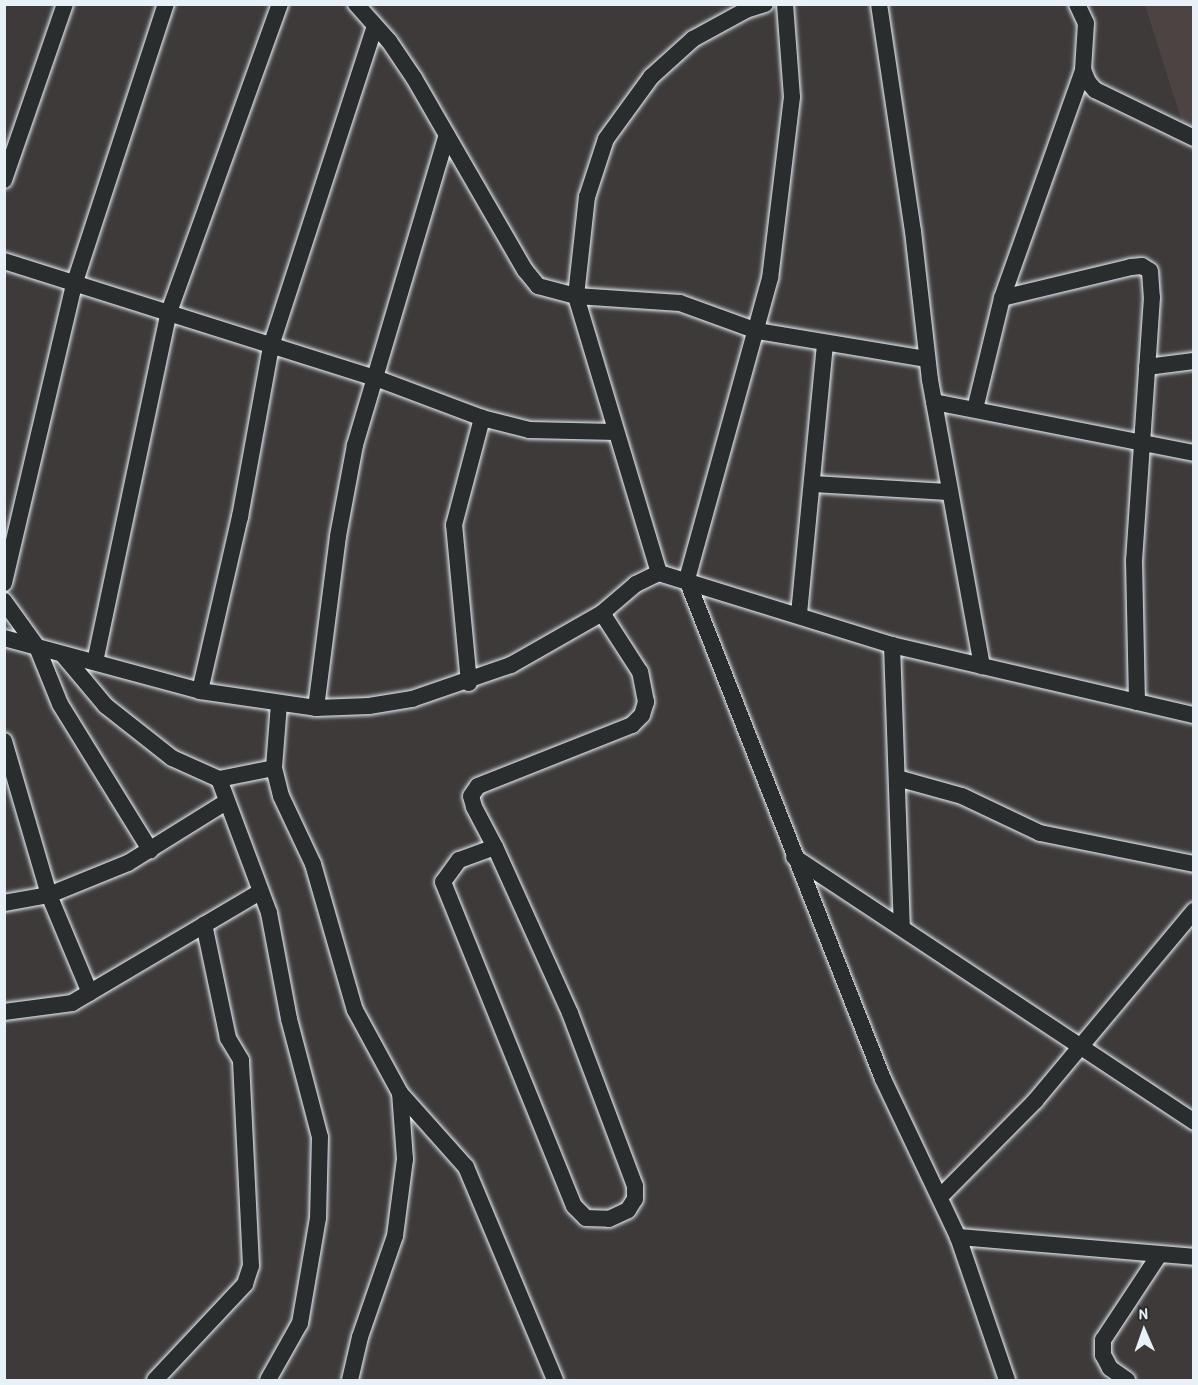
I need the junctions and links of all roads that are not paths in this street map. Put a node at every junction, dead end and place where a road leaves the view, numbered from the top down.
1 (65, 4) edge
2 (166, 4) edge
3 (280, 4) edge
4 (356, 4) edge
5 (765, 4) edge
6 (785, 4) edge
7 (879, 4) edge
8 (1077, 4) edge
9 (375, 26) junction
10 (1083, 70) junction
11 (447, 135) junction
12 (1194, 138) edge
13 (4, 180) edge
14 (4, 261) edge
15 (74, 285) junction
16 (576, 296) junction
17 (1002, 298) junction
18 (169, 312) junction
19 (757, 331) junction
20 (825, 345) junction
21 (271, 346) junction
22 (927, 359) junction
23 (1194, 361) edge
24 (1148, 367) junction
25 (373, 377) junction
26 (934, 402) junction
27 (975, 409) junction
28 (482, 418) junction
29 (615, 432) junction
30 (1143, 445) junction
31 (1194, 453) edge
32 (813, 484) junction
33 (948, 492) junction
34 (659, 573) junction
35 (687, 580) junction
36 (4, 583) edge
37 (4, 601) edge
38 (602, 614) junction
39 (799, 614) junction
40 (4, 638) edge
41 (892, 645) junction
42 (37, 647) junction
43 (64, 656) junction
44 (95, 662) junction
45 (982, 666) junction
46 (469, 683) junction
47 (200, 691) junction
48 (1137, 702) junction
49 (279, 704) junction
50 (316, 708) junction
51 (1194, 715) edge
52 (4, 741) edge
53 (274, 768) junction
54 (897, 778) junction
55 (219, 779) junction
56 (226, 802) junction
57 (495, 847) junction
58 (150, 850) junction
59 (794, 857) junction
60 (1194, 864) edge
61 (260, 892) junction
62 (49, 895) junction
63 (4, 903) edge
64 (1194, 911) edge
65 (204, 924) junction
66 (902, 927) junction
67 (90, 993) junction
68 (4, 1012) edge
69 (1081, 1044) junction
70 (400, 1093) junction
71 (1194, 1122) edge
72 (940, 1196) junction
73 (958, 1238) junction
74 (1159, 1255) junction
75 (1194, 1257) edge
76 (155, 1380) edge
77 (268, 1380) edge
78 (350, 1380) edge
79 (555, 1380) edge
80 (1007, 1380) edge
81 (1127, 1380) edge

1 - 13 street
2 - 15 street
3 - 18 street
4 - 9 street
5 - 16 street
6 - 19 street
7 - 22 street
8 - 10 street
9 - 11 street
9 - 21 street
10 - 12 street
10 - 17 street
11 - 16 street
11 - 25 street
14 - 15 street
15 - 18 street
15 - 36 street
16 - 19 street
16 - 29 street
17 - 24 street
17 - 27 street
18 - 21 street
18 - 44 street
19 - 20 street
19 - 35 street
20 - 22 street
20 - 32 street
21 - 25 street
21 - 47 street
22 - 26 street
23 - 24 street
24 - 30 street
25 - 28 street
25 - 50 street
26 - 27 street
26 - 33 street
27 - 30 street
28 - 29 street
28 - 46 street
29 - 34 street
30 - 31 street
30 - 48 street
32 - 33 street
32 - 39 street
33 - 45 street
34 - 35 street
34 - 38 street
35 - 39 street
35 - 59 street
37 - 42 street
38 - 46 street
38 - 57 street
39 - 41 street
40 - 42 street
41 - 45 street
41 - 54 street
42 - 43 street
42 - 58 street
43 - 44 street
43 - 55 street
44 - 47 street
45 - 48 street
46 - 50 street
47 - 49 street
48 - 51 street
49 - 50 street
49 - 53 street
52 - 62 street
53 - 55 street
53 - 70 street
54 - 60 street
54 - 66 street
55 - 56 street
56 - 58 street
56 - 61 street
57 - 57 street
58 - 62 street
59 - 66 street
59 - 72 street
61 - 65 street
61 - 77 street
62 - 63 street
62 - 67 street
64 - 69 street
65 - 67 street
65 - 76 street
66 - 69 street
67 - 68 street
69 - 71 street
69 - 72 street
70 - 78 street
70 - 79 street
72 - 73 street
73 - 74 street
73 - 80 street
74 - 75 street
74 - 81 street

